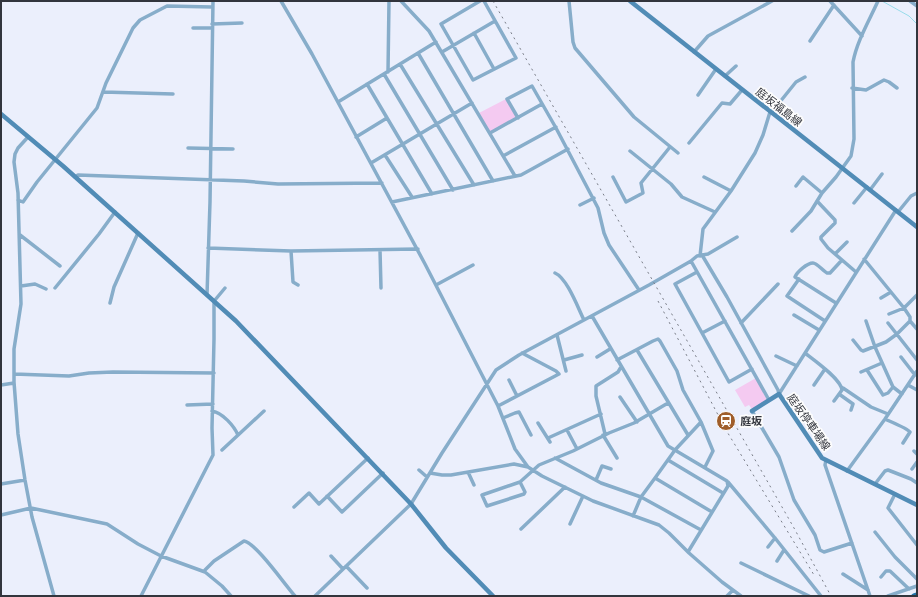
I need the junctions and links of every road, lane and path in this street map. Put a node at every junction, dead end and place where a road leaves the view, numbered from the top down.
1 (213, 1) edge
2 (281, 1) edge
3 (389, 1) edge
4 (401, 1) edge
5 (480, 1) edge
6 (484, 1) edge
7 (569, 1) edge
8 (630, 1) edge
9 (772, 1) edge
10 (878, 1) edge
11 (910, 1) edge
12 (832, 2) edge
13 (917, 6) edge
14 (212, 7) junction
15 (495, 21) junction
16 (242, 23) dead end
17 (212, 26) junction
18 (193, 28) dead end
19 (474, 33) junction
20 (862, 36) junction
21 (810, 41) dead end
22 (436, 42) junction
23 (453, 45) junction
24 (442, 52) junction
25 (694, 52) junction
26 (418, 53) junction
27 (400, 64) junction
28 (736, 66) dead end
29 (494, 69) junction
30 (716, 70) junction
31 (388, 72) junction
32 (384, 74) junction
33 (725, 76) junction
34 (805, 77) dead end
35 (368, 84) junction
36 (852, 88) junction
37 (897, 88) dead end
38 (742, 90) junction
39 (104, 92) junction
40 (173, 94) dead end
41 (698, 94) dead end
42 (338, 102) junction
43 (472, 103) junction
44 (542, 104) junction
45 (770, 112) junction
46 (1, 114) edge
47 (454, 114) junction
48 (387, 118) junction
49 (518, 118) junction
50 (437, 124) junction
51 (556, 127) junction
52 (490, 133) junction
53 (420, 134) junction
54 (28, 137) junction
55 (356, 137) junction
56 (402, 144) junction
57 (689, 144) dead end
58 (670, 147) junction
59 (188, 148) dead end
60 (211, 148) junction
61 (233, 149) dead end
62 (568, 149) junction
63 (630, 151) dead end
64 (678, 153) dead end
65 (385, 155) junction
66 (503, 156) junction
67 (55, 159) junction
68 (371, 163) junction
69 (843, 168) junction
70 (652, 169) junction
71 (882, 174) dead end
72 (515, 176) junction
73 (704, 176) dead end
74 (75, 177) junction
75 (613, 177) dead end
76 (210, 180) junction
77 (493, 181) junction
78 (382, 183) junction
79 (474, 186) junction
80 (796, 186) dead end
81 (868, 188) junction
82 (453, 190) junction
83 (731, 191) junction
84 (822, 193) junction
85 (917, 193) edge
86 (432, 194) junction
87 (412, 197) junction
88 (594, 198) junction
89 (18, 200) junction
90 (817, 201) junction
91 (392, 202) junction
92 (854, 203) dead end
93 (580, 205) dead end
94 (897, 211) junction
95 (115, 212) junction
96 (715, 212) junction
97 (917, 227) edge
98 (792, 231) dead end
99 (138, 233) junction
100 (20, 235) junction
101 (737, 237) dead end
102 (847, 242) dead end
103 (208, 248) junction
104 (418, 249) junction
105 (380, 250) junction
106 (291, 251) junction
107 (835, 254) junction
108 (701, 256) junction
109 (864, 259) junction
110 (691, 260) junction
111 (842, 260) junction
112 (473, 265) dead end
113 (60, 266) dead end
114 (555, 272) dead end
115 (697, 272) junction
116 (856, 272) junction
117 (799, 279) junction
118 (778, 284) dead end
119 (298, 285) dead end
120 (436, 285) junction
121 (21, 286) junction
122 (55, 288) dead end
123 (225, 288) dead end
124 (381, 288) dead end
125 (46, 289) dead end
126 (639, 290) junction
127 (891, 292) junction
128 (917, 295) edge
129 (207, 296) junction
130 (881, 298) dead end
131 (214, 302) junction
132 (110, 303) dead end
133 (836, 303) junction
134 (904, 308) junction
135 (889, 314) dead end
136 (794, 315) dead end
137 (592, 316) junction
138 (584, 320) junction
139 (725, 321) junction
140 (825, 321) junction
141 (866, 321) dead end
142 (910, 321) junction
143 (741, 323) junction
144 (888, 323) dead end
145 (917, 329) edge
146 (819, 330) junction
147 (702, 333) junction
148 (557, 334) junction
149 (897, 334) junction
150 (853, 340) dead end
151 (875, 346) junction
152 (610, 349) junction
153 (636, 350) junction
154 (522, 353) junction
155 (805, 353) junction
156 (582, 355) dead end
157 (776, 356) dead end
158 (597, 357) dead end
159 (901, 357) dead end
160 (564, 360) junction
161 (617, 360) junction
162 (917, 360) edge
163 (882, 363) junction
164 (797, 366) junction
165 (621, 367) junction
166 (752, 369) junction
167 (825, 369) junction
168 (867, 370) junction
169 (566, 371) dead end
170 (861, 372) dead end
171 (214, 373) junction
172 (916, 373) edge
173 (14, 374) junction
174 (509, 380) dead end
175 (14, 383) junction
176 (487, 384) junction
177 (1, 385) edge
178 (814, 385) dead end
179 (908, 385) junction
180 (893, 387) junction
181 (843, 388) junction
182 (917, 390) edge
183 (779, 394) junction
184 (839, 394) junction
185 (902, 394) junction
186 (517, 396) junction
187 (620, 397) dead end
188 (769, 400) junction
189 (834, 401) dead end
190 (668, 403) junction
191 (213, 404) junction
192 (187, 405) dead end
193 (498, 406) junction
194 (851, 410) dead end
195 (212, 411) junction
196 (264, 411) dead end
197 (752, 411) joint
198 (601, 414) junction
199 (888, 414) junction
200 (649, 415) junction
201 (503, 418) junction
202 (885, 419) junction
203 (637, 422) junction
204 (701, 422) junction
205 (538, 423) dead end
206 (567, 430) junction
207 (531, 434) dead end
208 (238, 435) junction
209 (604, 435) junction
210 (688, 436) junction
211 (548, 438) junction
212 (550, 442) dead end
213 (903, 444) dead end
214 (577, 449) junction
215 (222, 450) dead end
216 (675, 450) junction
217 (368, 458) junction
218 (555, 458) junction
219 (617, 458) dead end
220 (668, 460) junction
221 (826, 460) junction
222 (917, 462) edge
223 (528, 467) junction
224 (705, 467) junction
225 (912, 468) dead end
226 (533, 469) junction
227 (611, 469) dead end
228 (419, 470) dead end
229 (847, 471) junction
230 (430, 472) junction
231 (468, 472) junction
232 (383, 473) junction
233 (427, 477) junction
234 (655, 478) junction
235 (25, 480) junction
236 (596, 480) junction
237 (727, 481) junction
238 (520, 482) junction
239 (917, 483) edge
240 (1, 484) edge
241 (874, 484) junction
242 (474, 485) dead end
243 (565, 487) junction
244 (723, 493) junction
245 (895, 494) junction
246 (327, 496) junction
247 (583, 496) junction
248 (641, 497) junction
249 (412, 504) junction
250 (917, 505) edge
251 (294, 507) dead end
252 (31, 508) junction
253 (712, 512) junction
254 (1, 515) edge
255 (633, 516) junction
256 (570, 524) dead end
257 (520, 529) dead end
258 (701, 530) junction
259 (874, 532) dead end
260 (775, 538) junction
261 (852, 543) junction
262 (917, 545) edge
263 (768, 547) dead end
264 (784, 550) junction
265 (688, 552) junction
266 (162, 556) junction
267 (331, 556) dead end
268 (778, 561) dead end
269 (741, 563) dead end
270 (346, 566) junction
271 (343, 569) junction
272 (205, 572) junction
273 (843, 574) dead end
274 (881, 577) dead end
275 (917, 579) edge
276 (917, 586) edge
277 (367, 588) dead end
278 (909, 589) junction
279 (732, 590) junction
280 (868, 590) junction
281 (917, 595) edge
282 (54, 596) edge
283 (141, 596) edge
284 (231, 596) edge
285 (295, 596) edge
286 (315, 596) edge
287 (493, 596) edge
288 (728, 596) edge
289 (741, 596) edge
290 (809, 596) edge
291 (821, 596) edge
292 (870, 596) edge
293 (888, 596) edge
294 (914, 596) edge

1 - 14 street
2 - 42 street
3 - 31 street
4 - 22 street
5 - 23 street
6 - 15 street
7 - 58 street
8 - 25 street, 庭坂福島線
9 - 25 street
10 - 20 street
11 - 13 street
12 - 20 street
12 - 21 street
14 - 17 street
14 - 39 street
15 - 19 street
15 - 29 street
16 - 17 street
17 - 18 street
17 - 60 street
19 - 23 street
19 - 29 street
20 - 36 street
22 - 24 street
22 - 26 street
23 - 24 street
23 - 29 street
24 - 43 street
25 - 30 street, 庭坂福島線
26 - 27 street
26 - 47 street
27 - 31 street
27 - 50 street
28 - 33 street
30 - 33 street, 庭坂福島線
30 - 41 street
31 - 32 street
32 - 35 street
32 - 53 street
33 - 38 street, 庭坂福島線
34 - 45 street
35 - 42 street
35 - 48 street
36 - 37 street
36 - 69 street
38 - 45 street, 庭坂福島線
38 - 57 street
39 - 40 street
39 - 67 street
42 - 55 street
43 - 47 street
43 - 52 street
44 - 49 street
44 - 49 street
44 - 51 street
45 - 69 street, 庭坂福島線
45 - 83 street
46 - 54 street
47 - 50 street
47 - 77 street
48 - 55 street
48 - 56 street
49 - 52 street
50 - 53 street
50 - 79 street
51 - 62 street
51 - 66 street
52 - 66 street
53 - 56 street
53 - 82 street
54 - 67 street
54 - 89 street
55 - 68 street
56 - 65 street
56 - 86 street
58 - 64 street
58 - 70 street
59 - 60 street
60 - 61 street
60 - 76 street
62 - 72 street
62 - 88 street
63 - 70 street
65 - 68 street
65 - 87 street
66 - 72 street
67 - 74 street
67 - 89 street
68 - 78 street
69 - 81 street, 庭坂福島線
69 - 84 street
70 - 75 street
70 - 96 street
71 - 81 street
72 - 77 street
73 - 83 street
74 - 76 street
74 - 95 street
76 - 78 street
76 - 103 street
77 - 79 street
78 - 91 street
79 - 82 street
80 - 84 street
81 - 92 street
81 - 94 street, 庭坂福島線
82 - 86 street
83 - 96 street
84 - 90 street
85 - 94 street
86 - 87 street
87 - 91 street
88 - 93 street
88 - 126 street
89 - 100 street
90 - 98 street
90 - 107 street
91 - 104 street
94 - 97 street, 庭坂福島線
94 - 109 street
95 - 99 street
95 - 122 street
96 - 108 street
99 - 129 street
99 - 132 street
100 - 113 street
100 - 121 street
101 - 108 street
102 - 107 street
103 - 106 street
103 - 129 street
104 - 105 street
104 - 120 street
105 - 106 street
105 - 124 street
106 - 119 street
107 - 111 street
108 - 110 street
108 - 143 street
109 - 116 street
109 - 127 street
110 - 115 street
110 - 126 street
111 - 116 street
111 - 117 street
112 - 120 street
114 - 138 street
115 - 139 street
115 - 147 street
116 - 133 street
117 - 133 street
117 - 140 street
118 - 143 street
120 - 176 street
121 - 125 street
121 - 173 street
123 - 131 street
126 - 137 street
127 - 130 street
127 - 134 street
128 - 134 street
129 - 131 street
131 - 171 street
131 - 217 street
133 - 140 street
134 - 135 street
134 - 142 street
136 - 146 street
137 - 138 street
137 - 152 street
138 - 148 street
139 - 147 street
139 - 166 street
140 - 146 street
141 - 151 street
142 - 145 street
142 - 149 street
143 - 183 street
144 - 149 street
146 - 155 street
147 - 166 street
148 - 154 street
148 - 160 street
149 - 151 street
149 - 162 street
150 - 151 street
151 - 163 street
152 - 158 street
152 - 161 street
153 - 161 street
153 - 190 street
153 - 204 street
154 - 176 street
154 - 186 street
155 - 164 street
155 - 167 street
156 - 160 street
157 - 164 street
159 - 172 street
160 - 169 street
161 - 165 street
163 - 168 street
163 - 180 street
164 - 183 street
165 - 198 street
165 - 200 street
166 - 188 street
167 - 178 street
167 - 181 street
168 - 170 street
168 - 180 street
171 - 173 street
171 - 191 street
172 - 179 street
173 - 175 street
174 - 186 street
175 - 177 street
175 - 235 street
176 - 193 street
176 - 230 street
179 - 182 street
179 - 185 street
180 - 185 street
181 - 184 street
181 - 199 street
183 - 188 street, 庭坂停車場線
183 - 221 street, 庭坂停車場線
184 - 189 street
184 - 194 street
185 - 199 street
186 - 193 street
187 - 203 street
188 - 197 street, 庭坂停車場線
190 - 200 street
190 - 210 street
191 - 192 street
191 - 195 street
193 - 201 street
195 - 208 street
195 - 266 street
196 - 208 street
197 - 261 street
198 - 206 street
198 - 209 street
199 - 202 street
200 - 203 street
200 - 216 street
201 - 207 street
201 - 223 street
202 - 213 street
202 - 229 street
203 - 209 street
204 - 210 street
204 - 224 street
205 - 211 street
206 - 211 street
206 - 214 street
208 - 215 street
209 - 214 street
209 - 219 street
210 - 216 street
211 - 212 street
214 - 218 street
216 - 220 street
216 - 224 street
217 - 232 street
217 - 246 street
218 - 226 street
218 - 236 street
220 - 234 street
220 - 244 street
221 - 229 street, 庭坂停車場線
221 - 261 street
222 - 225 street
223 - 226 street
223 - 231 street
224 - 237 street
226 - 238 street
226 - 243 street
227 - 236 street
228 - 233 street
229 - 241 street, 庭坂停車場線
230 - 231 street
230 - 233 street
231 - 242 street
232 - 246 street
232 - 249 street
233 - 249 street
234 - 248 street
234 - 253 street
235 - 240 street
235 - 252 street
236 - 248 street
237 - 244 street
237 - 260 street
238 - 238 street
239 - 241 street
241 - 245 street, 庭坂停車場線
243 - 247 street
243 - 257 street
244 - 253 street
245 - 250 street, 庭坂停車場線
245 - 262 street
246 - 251 street
247 - 255 street
247 - 256 street
248 - 255 street
248 - 258 street
249 - 270 street
249 - 287 street
252 - 254 street
252 - 266 street
252 - 282 street
253 - 258 street
255 - 265 street
258 - 265 street
259 - 275 street
260 - 263 street
260 - 264 street
261 - 280 street
264 - 268 street
264 - 291 street
265 - 279 street
266 - 272 street
266 - 283 street
267 - 271 street
269 - 290 street
270 - 271 street
270 - 277 street
271 - 286 street
272 - 284 street
272 - 285 street
273 - 280 street
274 - 278 street
276 - 278 street
278 - 293 street
279 - 288 street
279 - 289 street
280 - 292 street
281 - 294 main road

